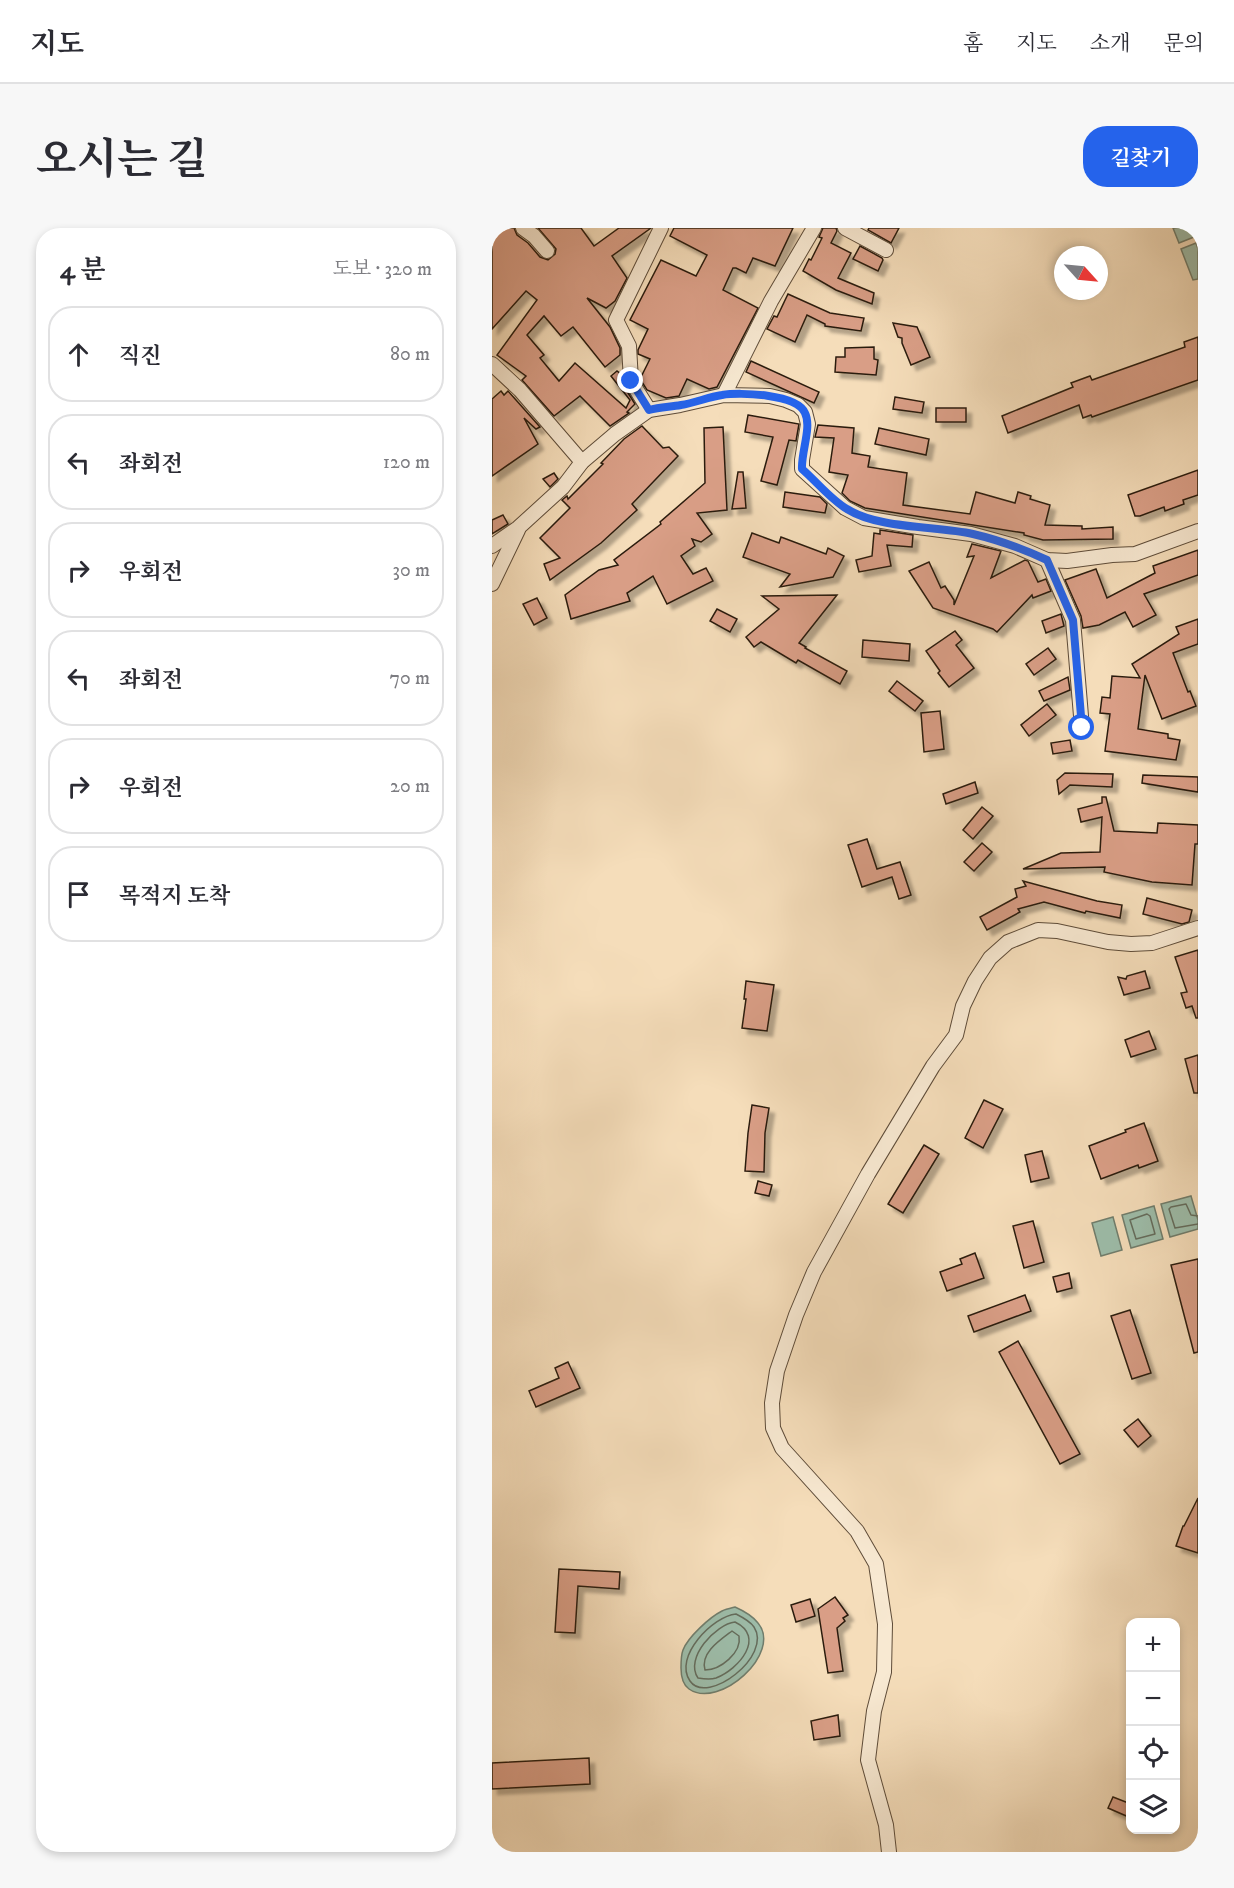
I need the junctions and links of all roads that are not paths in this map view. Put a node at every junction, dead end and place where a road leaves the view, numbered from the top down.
1 (524, 228) edge
2 (661, 228) edge
3 (814, 228) edge
4 (845, 228) edge
5 (886, 250) dead end
6 (547, 251) dead end
7 (492, 364) edge
8 (724, 395) junction
9 (649, 410) junction
10 (582, 462) junction
11 (518, 528) junction
12 (1198, 531) edge
13 (492, 546) edge
14 (1047, 560) junction
15 (492, 584) edge
16 (1082, 728) dead end
17 (1198, 928) edge
18 (889, 1852) edge

1 - 6 street
2 - 9 street
3 - 8 street
4 - 5 street
7 - 10 street
8 - 9 street
8 - 14 street
9 - 10 street
10 - 11 street
11 - 13 street
11 - 15 street
12 - 14 street
14 - 16 street
17 - 18 street

